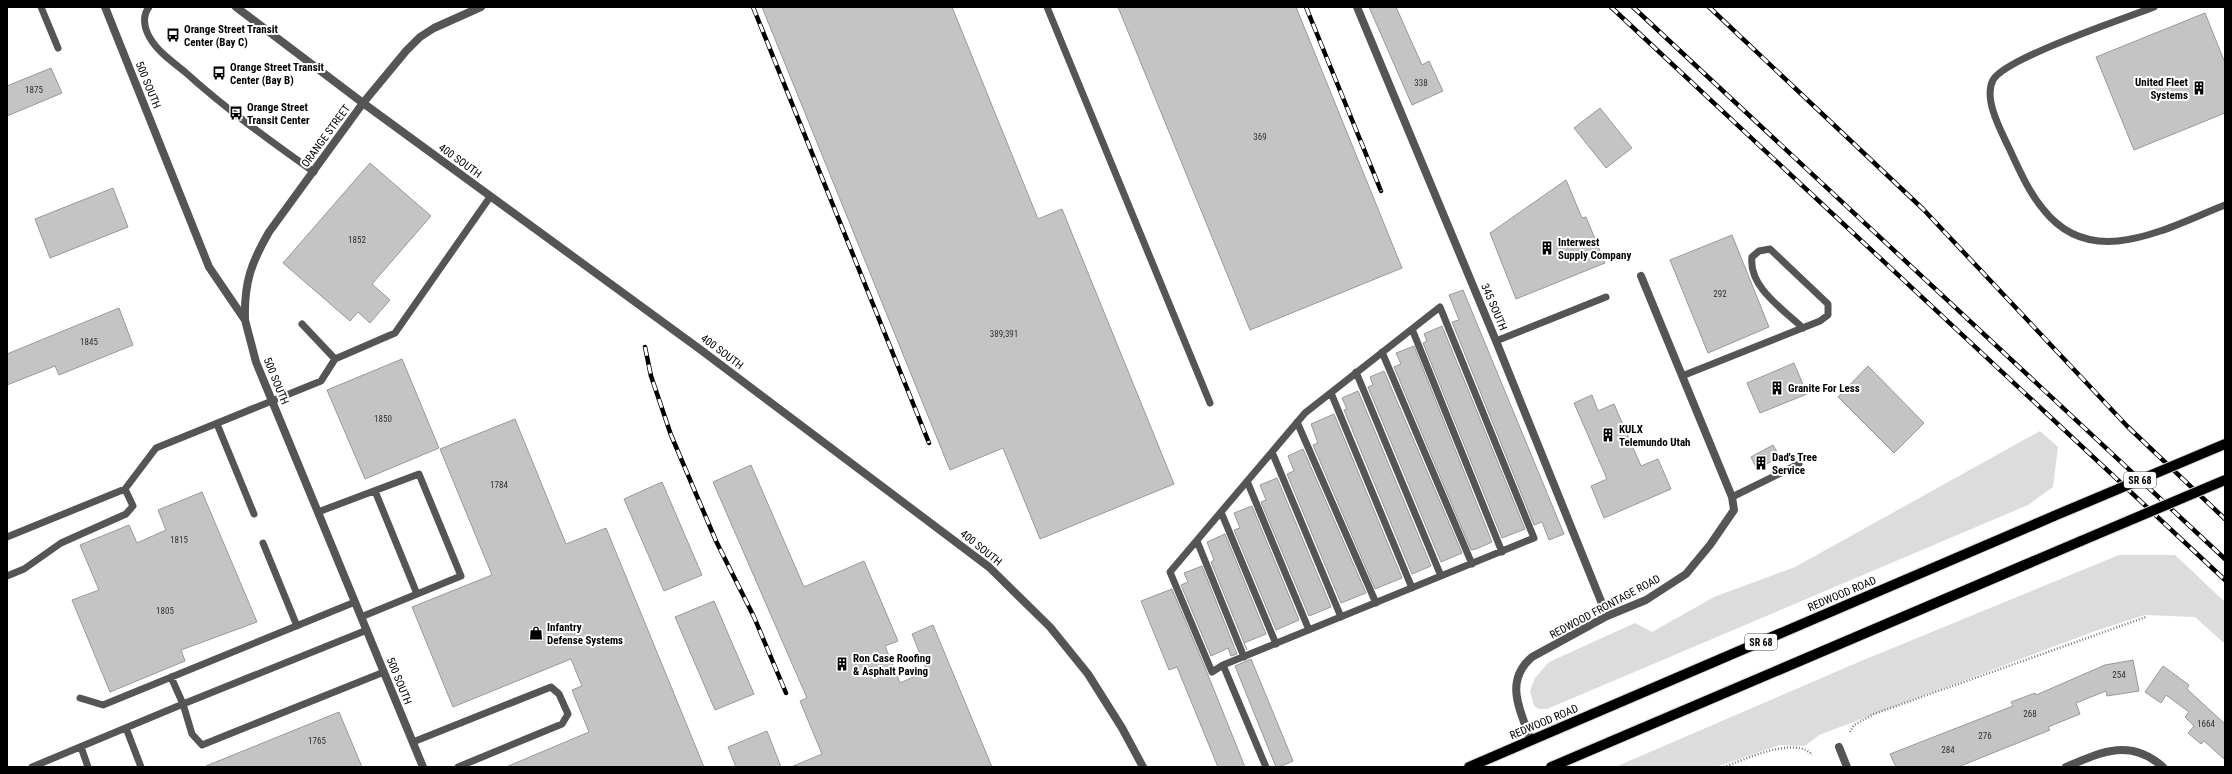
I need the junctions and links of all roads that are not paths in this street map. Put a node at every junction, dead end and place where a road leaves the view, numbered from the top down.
1 (41, 7) edge
2 (105, 7) edge
3 (149, 7) edge
4 (236, 7) edge
5 (481, 7) edge
6 (1047, 7) edge
7 (1357, 7) edge
8 (2154, 7) edge
9 (58, 48) dead end
10 (362, 104) junction
11 (314, 172) junction
12 (490, 197) junction
13 (2225, 205) edge
14 (1641, 276) dead end
15 (1606, 296) dead end
16 (245, 320) junction
17 (302, 324) dead end
18 (1803, 328) junction
19 (1412, 329) junction
20 (1496, 341) junction
21 (1382, 352) junction
22 (335, 359) junction
23 (1356, 372) junction
24 (1682, 376) junction
25 (1331, 393) junction
26 (273, 401) junction
27 (1210, 403) dead end
28 (1297, 422) junction
29 (217, 424) junction
30 (2225, 444) edge
31 (1272, 452) junction
32 (1799, 464) dead end
33 (2225, 480) edge
34 (1247, 481) junction
35 (124, 489) junction
36 (375, 491) junction
37 (1732, 497) junction
38 (318, 512) junction
39 (1221, 512) junction
40 (254, 514) dead end
41 (7, 537) edge
42 (1196, 541) junction
43 (263, 543) dead end
44 (1502, 552) junction
45 (1472, 564) junction
46 (7, 576) edge
47 (1441, 576) junction
48 (1412, 588) junction
49 (417, 594) junction
50 (355, 602) junction
51 (1376, 603) junction
52 (1607, 616) junction
53 (361, 617) junction
54 (1340, 617) junction
55 (297, 626) junction
56 (366, 630) junction
57 (1309, 630) junction
58 (1276, 644) junction
59 (1244, 657) junction
60 (1223, 665) junction
61 (384, 672) junction
62 (171, 677) junction
63 (80, 698) dead end
64 (183, 704) junction
65 (126, 728) junction
66 (1531, 740) junction
67 (413, 742) junction
68 (81, 747) junction
69 (1839, 747) dead end
70 (32, 767) edge
71 (88, 767) edge
72 (141, 767) edge
73 (423, 767) edge
74 (458, 767) edge
75 (1143, 767) edge
76 (1266, 767) edge
77 (1469, 767) edge
78 (1551, 767) edge
79 (1847, 767) edge
80 (2066, 767) edge
81 (2163, 767) edge

1 - 9 lane
2 - 16 street, 500 SOUTH
3 - 11 lane
4 - 10 street, 400 SOUTH
5 - 10 street, ORANGE STREET
6 - 27 lane
7 - 20 street, 345 SOUTH
8 - 13 lane
10 - 11 street, ORANGE STREET
10 - 12 street, 400 SOUTH
11 - 16 street, ORANGE STREET
12 - 22 lane
12 - 75 street, 400 SOUTH
14 - 24 street, REDWOOD FRONTAGE ROAD
15 - 20 lane
16 - 26 street, 500 SOUTH
17 - 22 lane
18 - 18 lane
18 - 24 lane
19 - 21 lane
19 - 44 lane
19 - 44 lane
20 - 52 street, 345 SOUTH
21 - 23 lane
21 - 45 lane
22 - 26 lane
23 - 25 lane
23 - 47 lane
24 - 37 street, REDWOOD FRONTAGE ROAD
25 - 28 lane
25 - 48 lane
26 - 29 lane
26 - 38 street, 500 SOUTH
28 - 31 lane
28 - 51 lane
29 - 35 lane
29 - 40 lane
30 - 66 main road, REDWOOD ROAD / SR 68, bridge
31 - 34 lane
31 - 54 lane
32 - 37 lane
33 - 78 main road, bridge
34 - 39 lane
34 - 57 lane
35 - 41 lane
35 - 46 lane
36 - 38 lane
36 - 49 lane
36 - 49 lane
37 - 52 street, REDWOOD FRONTAGE ROAD
38 - 50 street, 500 SOUTH
39 - 42 lane
39 - 58 lane
42 - 59 lane
42 - 60 lane
43 - 55 lane
44 - 45 lane
45 - 47 lane
47 - 48 lane
48 - 51 lane
49 - 53 lane
50 - 53 street, 500 SOUTH
50 - 55 lane
51 - 54 lane
52 - 66 street, REDWOOD FRONTAGE ROAD
53 - 56 street, 500 SOUTH
54 - 57 lane
55 - 62 lane
56 - 61 street, 500 SOUTH
56 - 64 lane
57 - 58 lane
58 - 59 lane
59 - 60 lane
60 - 76 lane
61 - 64 lane
61 - 67 street, 500 SOUTH
62 - 63 lane
62 - 64 lane
64 - 65 lane
65 - 68 lane
65 - 72 lane
66 - 77 main road, REDWOOD ROAD / SR 68
67 - 73 street, 500 SOUTH
67 - 74 lane
68 - 70 lane
68 - 71 lane
69 - 79 street
80 - 81 street

